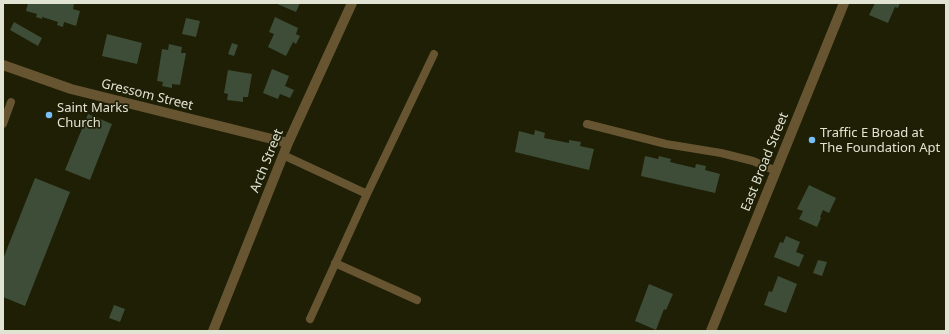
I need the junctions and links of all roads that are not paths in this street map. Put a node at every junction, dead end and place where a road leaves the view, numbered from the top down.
1 (352, 3) edge
2 (844, 3) edge
3 (434, 54) dead end
4 (3, 65) edge
5 (11, 102) dead end
6 (3, 124) edge
7 (587, 124) dead end
8 (288, 143) junction
9 (283, 155) junction
10 (776, 171) junction
11 (366, 194) junction
12 (335, 263) junction
13 (417, 300) dead end
14 (310, 319) dead end
15 (213, 331) edge
16 (711, 331) edge

1 - 8 street, Arch Street
2 - 10 street, East Broad Street
3 - 11 lane
4 - 8 street, Gressom Street
5 - 6 lane
7 - 10 lane
8 - 9 street, Arch Street
9 - 11 lane
9 - 15 street, Arch Street
10 - 16 street, East Broad Street
11 - 12 lane
12 - 13 lane
12 - 14 lane

